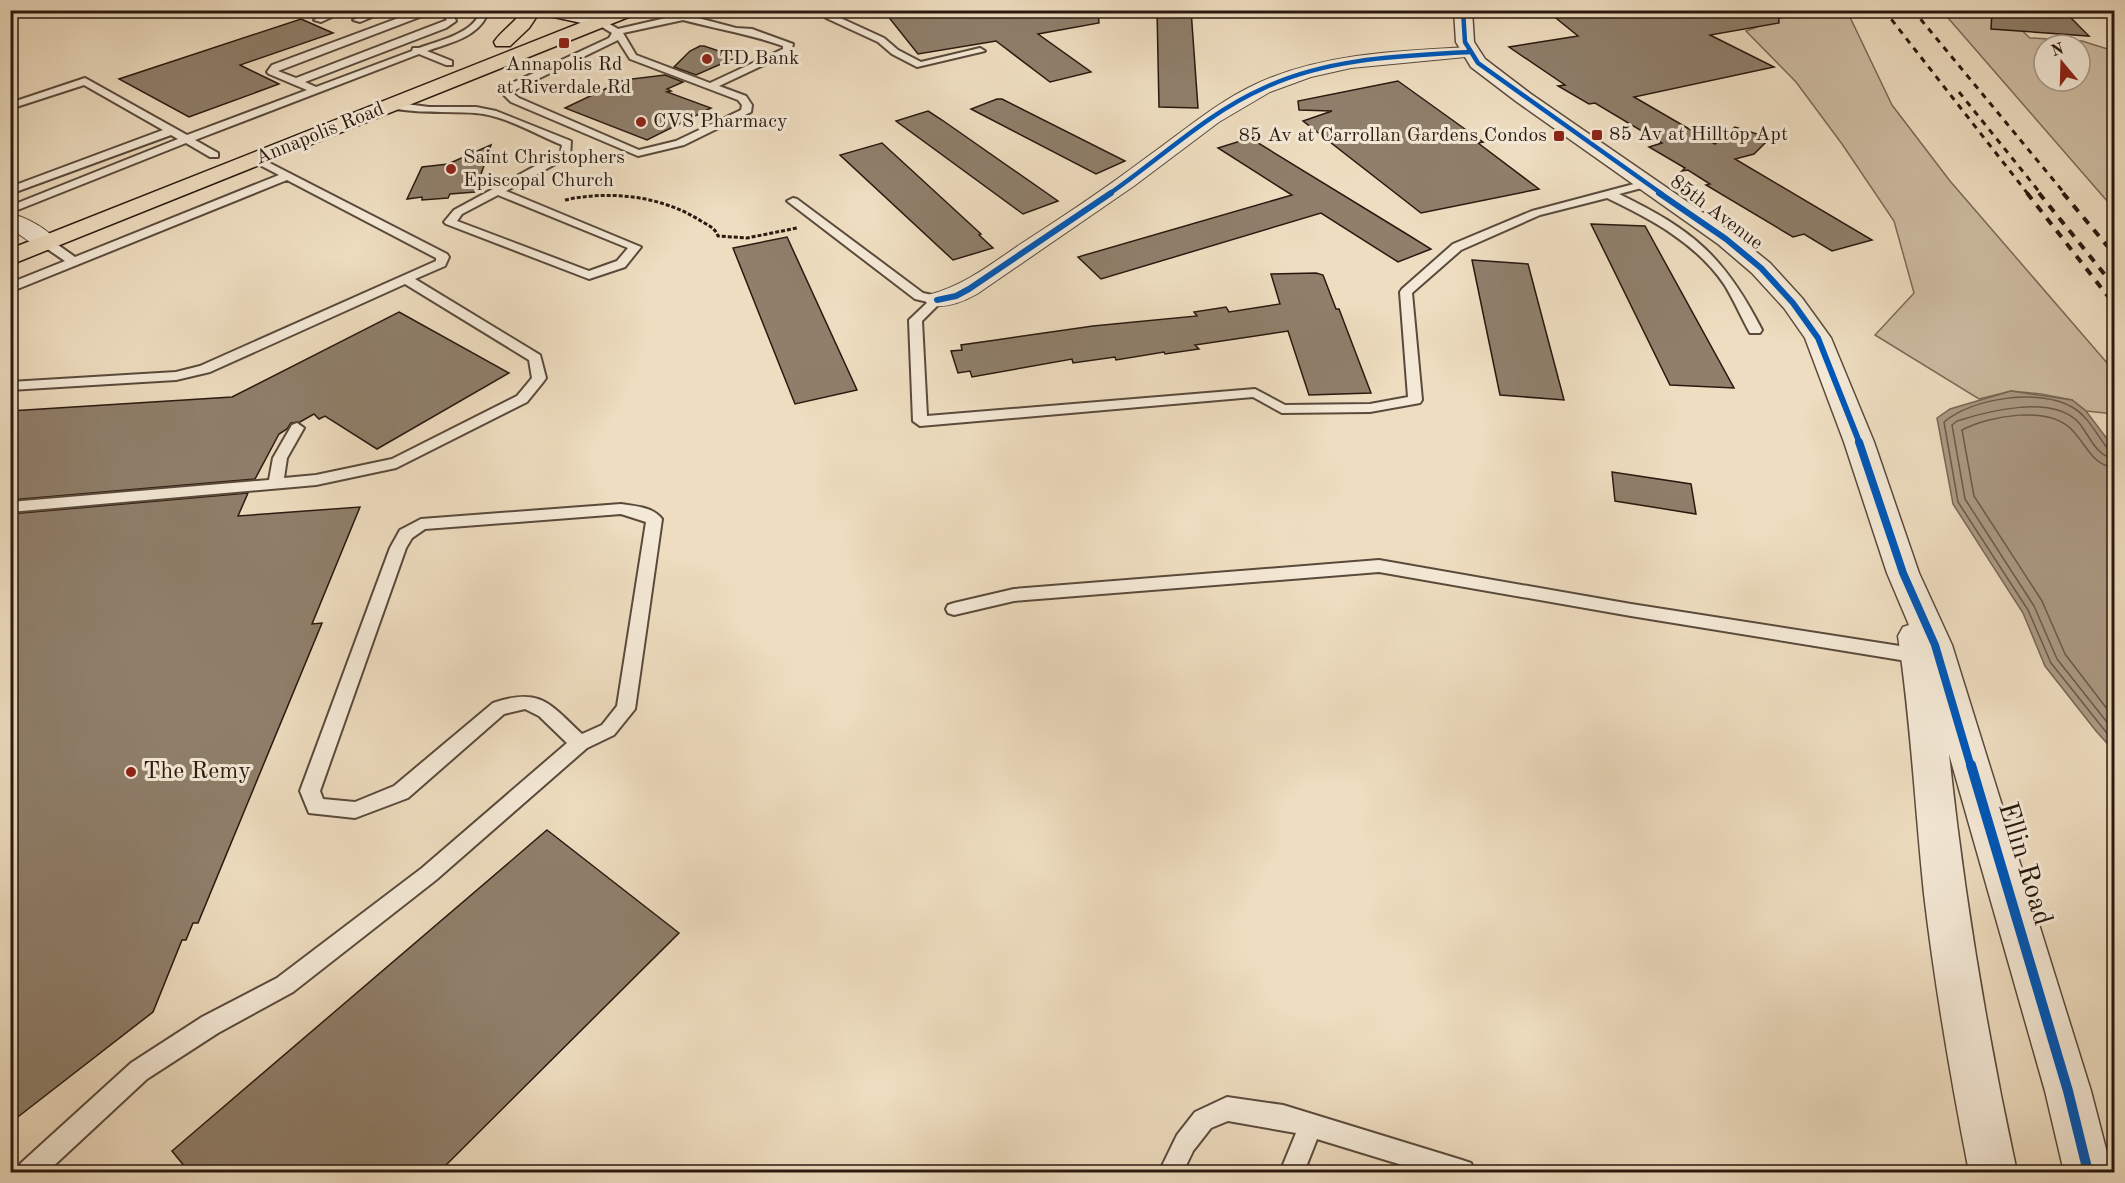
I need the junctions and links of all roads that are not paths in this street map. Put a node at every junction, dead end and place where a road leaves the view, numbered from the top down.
1 (343, 10) edge
2 (384, 10) edge
3 (430, 10) edge
4 (435, 10) edge
5 (479, 10) edge
6 (532, 10) edge
7 (546, 10) edge
8 (630, 10) edge
9 (838, 10) edge
10 (1463, 10) edge
11 (588, 17) edge
12 (318, 20) dead end
13 (357, 20) dead end
14 (367, 33) junction
15 (503, 42) junction
16 (397, 44) junction
17 (418, 51) junction
18 (980, 51) dead end
19 (1470, 52) junction
20 (449, 63) junction
21 (296, 82) junction
22 (711, 86) junction
23 (316, 90) junction
24 (391, 105) junction
25 (10, 106) edge
26 (171, 130) junction
27 (187, 139) junction
28 (214, 155) junction
29 (256, 159) junction
30 (192, 163) dead end
31 (287, 176) junction
32 (1649, 183) junction
33 (10, 191) edge
34 (497, 191) junction
35 (1609, 194) junction
36 (794, 201) dead end
37 (10, 210) edge
38 (48, 219) dead end
39 (16, 228) edge
40 (47, 243) junction
41 (10, 258) edge
42 (74, 262) junction
43 (405, 279) junction
44 (10, 288) edge
45 (937, 300) junction
46 (1755, 330) dead end
47 (10, 386) edge
48 (297, 428) dead end
49 (276, 484) junction
50 (10, 507) edge
51 (1903, 573) junction
52 (954, 609) dead end
53 (1918, 656) junction
54 (580, 743) junction
55 (1311, 1125) junction
56 (30, 1173) edge
57 (1171, 1173) edge
58 (1292, 1173) edge
59 (1462, 1173) edge
60 (1993, 1173) edge
61 (2088, 1173) edge

1 - 12 lane
2 - 13 lane
3 - 14 lane
4 - 16 lane
5 - 17 lane
6 - 15 main road
7 - 11 street
8 - 11 main road, Annapolis Road
9 - 18 lane
10 - 19 street
11 - 15 main road, Annapolis Road
11 - 22 lane
11 - 22 lane
11 - 22 lane
11 - 24 main road, Annapolis Road
14 - 16 lane
14 - 21 lane
15 - 20 main road, Annapolis Road
16 - 17 lane
16 - 21 lane
17 - 20 lane
17 - 23 lane
19 - 32 street, 85th Avenue
19 - 45 street
20 - 28 main road, Annapolis Road
21 - 23 lane
23 - 27 lane
24 - 29 main road, Annapolis Road
24 - 34 lane
25 - 26 lane
26 - 27 lane
26 - 33 lane
27 - 28 lane
27 - 37 lane
28 - 30 main road, Annapolis Road
29 - 31 lane
29 - 40 main road, Annapolis Road
31 - 42 lane
31 - 43 lane
32 - 35 lane
32 - 51 street, 85th Avenue
34 - 34 lane
35 - 45 lane
35 - 46 lane
36 - 45 lane
38 - 39 main road
39 - 40 street
40 - 41 main road, Annapolis Road
40 - 42 lane
42 - 44 lane
43 - 47 lane
43 - 49 lane
48 - 49 lane
49 - 50 lane
51 - 53 street
51 - 61 street, Ellin Road
52 - 53 lane
53 - 60 street
54 - 54 lane
54 - 56 lane
55 - 57 lane
55 - 58 lane
55 - 59 lane

